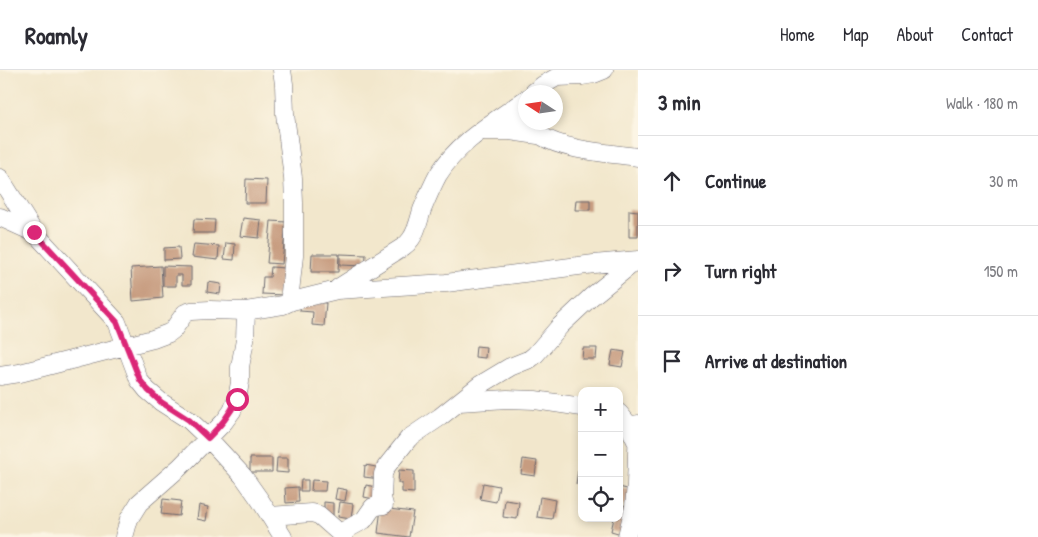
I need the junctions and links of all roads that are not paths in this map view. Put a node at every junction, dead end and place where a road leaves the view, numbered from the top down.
1 (282, 70) edge
2 (604, 70) edge
3 (542, 85) edge
4 (518, 105) edge
5 (511, 110) junction
6 (480, 131) junction
7 (541, 136) junction
8 (638, 157) edge
9 (0, 178) edge
10 (0, 217) edge
11 (34, 232) junction
12 (637, 260) edge
13 (594, 264) junction
14 (337, 290) junction
15 (591, 297) junction
16 (292, 301) junction
17 (246, 311) junction
18 (127, 346) junction
19 (0, 376) edge
20 (459, 402) junction
21 (578, 406) edge
22 (623, 418) edge
23 (638, 424) edge
24 (208, 438) junction
25 (638, 444) edge
26 (270, 516) junction
27 (342, 535) edge
28 (628, 536) edge
29 (124, 537) edge
30 (284, 537) edge

1 - 16 street
2 - 3 street
4 - 5 street
5 - 6 street
5 - 7 street
6 - 7 street
6 - 14 street
7 - 8 street
9 - 11 street
10 - 11 street
11 - 18 street
12 - 13 street
12 - 15 street
13 - 14 street
13 - 15 street
14 - 16 street
15 - 20 street
16 - 17 street
17 - 18 street
17 - 24 street
18 - 19 street
18 - 24 street
20 - 21 street
20 - 27 street
22 - 25 street
23 - 25 street
24 - 26 street
24 - 29 street
25 - 28 street
26 - 27 street
26 - 30 street

